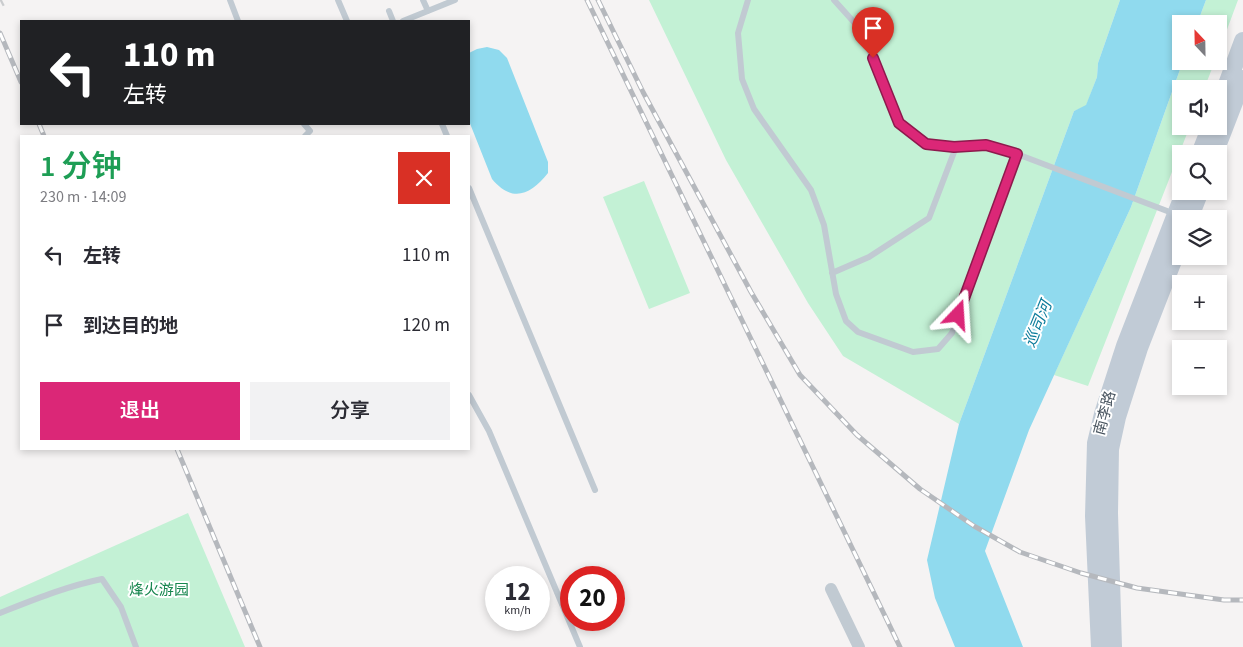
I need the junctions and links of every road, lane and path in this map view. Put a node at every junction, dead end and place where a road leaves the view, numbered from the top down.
1 (230, 0) edge
2 (338, 0) edge
3 (423, 0) edge
4 (455, 0) edge
5 (748, 0) edge
6 (834, 0) edge
7 (389, 11) dead end
8 (428, 11) junction
9 (238, 20) edge
10 (347, 20) edge
11 (393, 20) edge
12 (406, 20) edge
13 (1243, 41) edge
14 (1243, 79) edge
15 (1227, 84) edge
16 (305, 125) edge
17 (306, 135) edge
18 (1217, 145) edge
19 (956, 147) junction
20 (1017, 154) junction
21 (470, 190) edge
22 (1172, 212) edge
23 (1172, 241) edge
24 (1172, 264) edge
25 (832, 273) junction
26 (470, 397) edge
27 (595, 490) dead end
28 (831, 589) dead end
29 (0, 612) edge
30 (136, 647) edge
31 (580, 647) edge
32 (859, 647) edge
33 (1100, 647) edge
34 (1113, 647) edge

1 - 9 lane
2 - 10 lane
3 - 8 lane
4 - 8 lane
5 - 25 lane
6 - 19 lane
7 - 11 lane
8 - 12 lane
13 - 15 main road
14 - 18 main road
16 - 17 lane
19 - 20 lane
19 - 25 lane
20 - 22 lane
20 - 25 lane
21 - 27 lane
23 - 33 main road, 南李路
24 - 34 main road, 南李路
26 - 31 lane
28 - 32 street
29 - 30 lane

